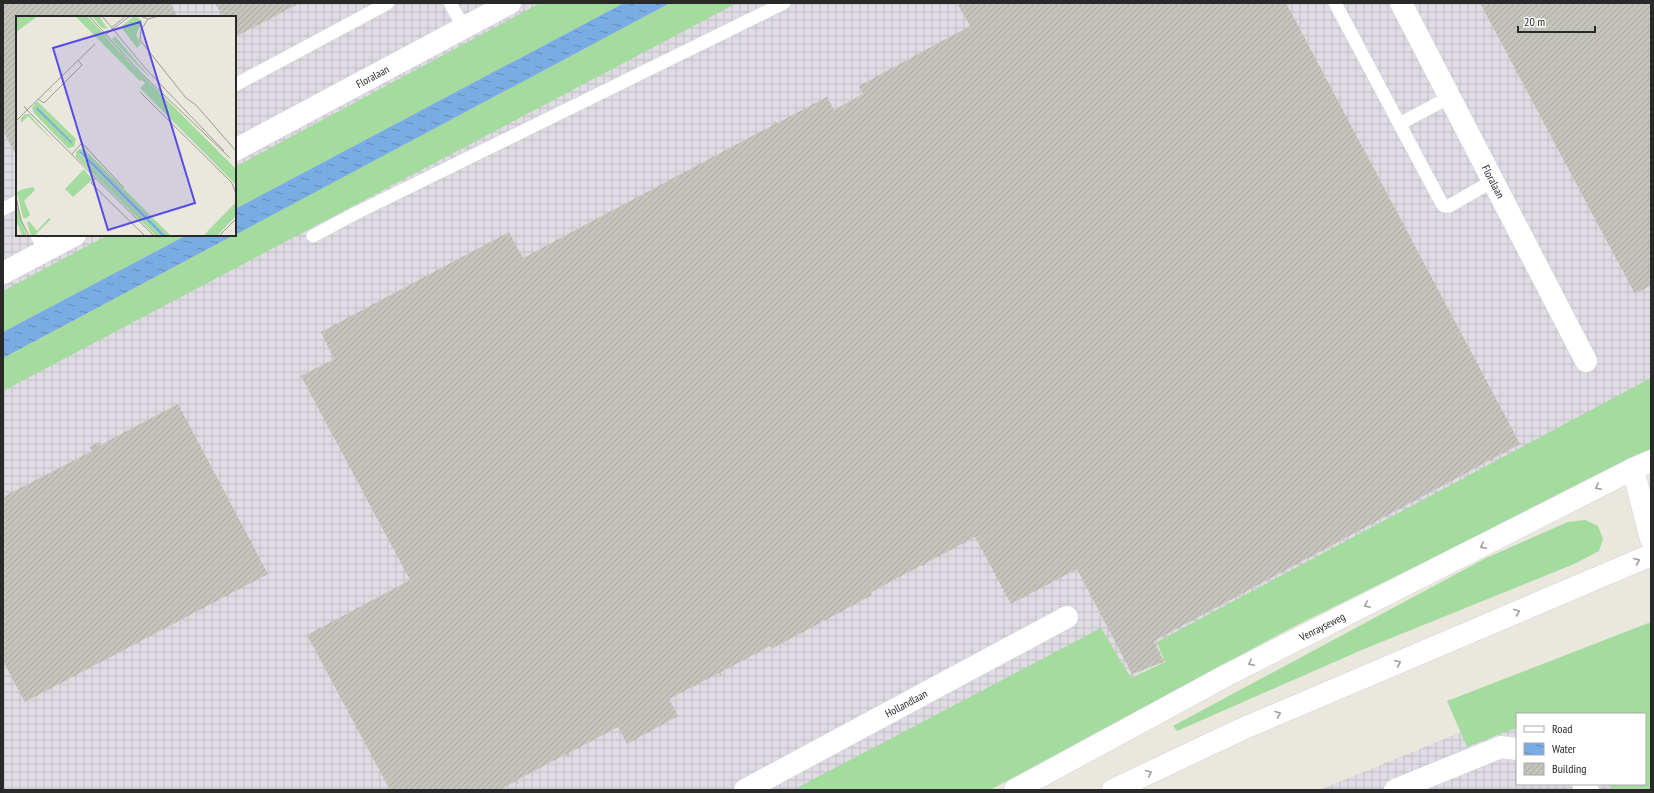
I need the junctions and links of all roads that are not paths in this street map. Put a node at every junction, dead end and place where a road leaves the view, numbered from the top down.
1 (388, 3) edge
2 (450, 3) edge
3 (510, 3) edge
4 (784, 3) edge
5 (1335, 3) edge
6 (1401, 3) edge
7 (464, 28) junction
8 (236, 84) edge
9 (1450, 97) junction
10 (1400, 124) junction
11 (236, 149) edge
12 (1493, 181) junction
13 (16, 202) edge
14 (3, 209) edge
15 (71, 236) edge
16 (313, 236) dead end
17 (41, 243) edge
18 (3, 273) edge
19 (1586, 360) dead end
20 (1642, 465) edge
21 (1651, 498) edge
22 (1651, 539) edge
23 (1651, 555) edge
24 (1067, 618) dead end
25 (1516, 749) edge
26 (745, 790) edge
27 (1015, 790) edge
28 (1114, 790) edge
29 (1394, 790) edge

1 - 8 lane
2 - 7 lane
3 - 7 street, Floralaan
4 - 16 lane
5 - 10 lane
6 - 9 street, Floralaan
7 - 11 street, Floralaan
9 - 10 lane
9 - 12 street, Floralaan
10 - 12 lane
12 - 19 street, Floralaan
13 - 14 lane
15 - 17 street
17 - 18 street
20 - 21 street
20 - 22 street
20 -> 27 street, Venrayseweg
28 -> 23 street
24 - 26 street, Hollandlaan
25 - 29 street

